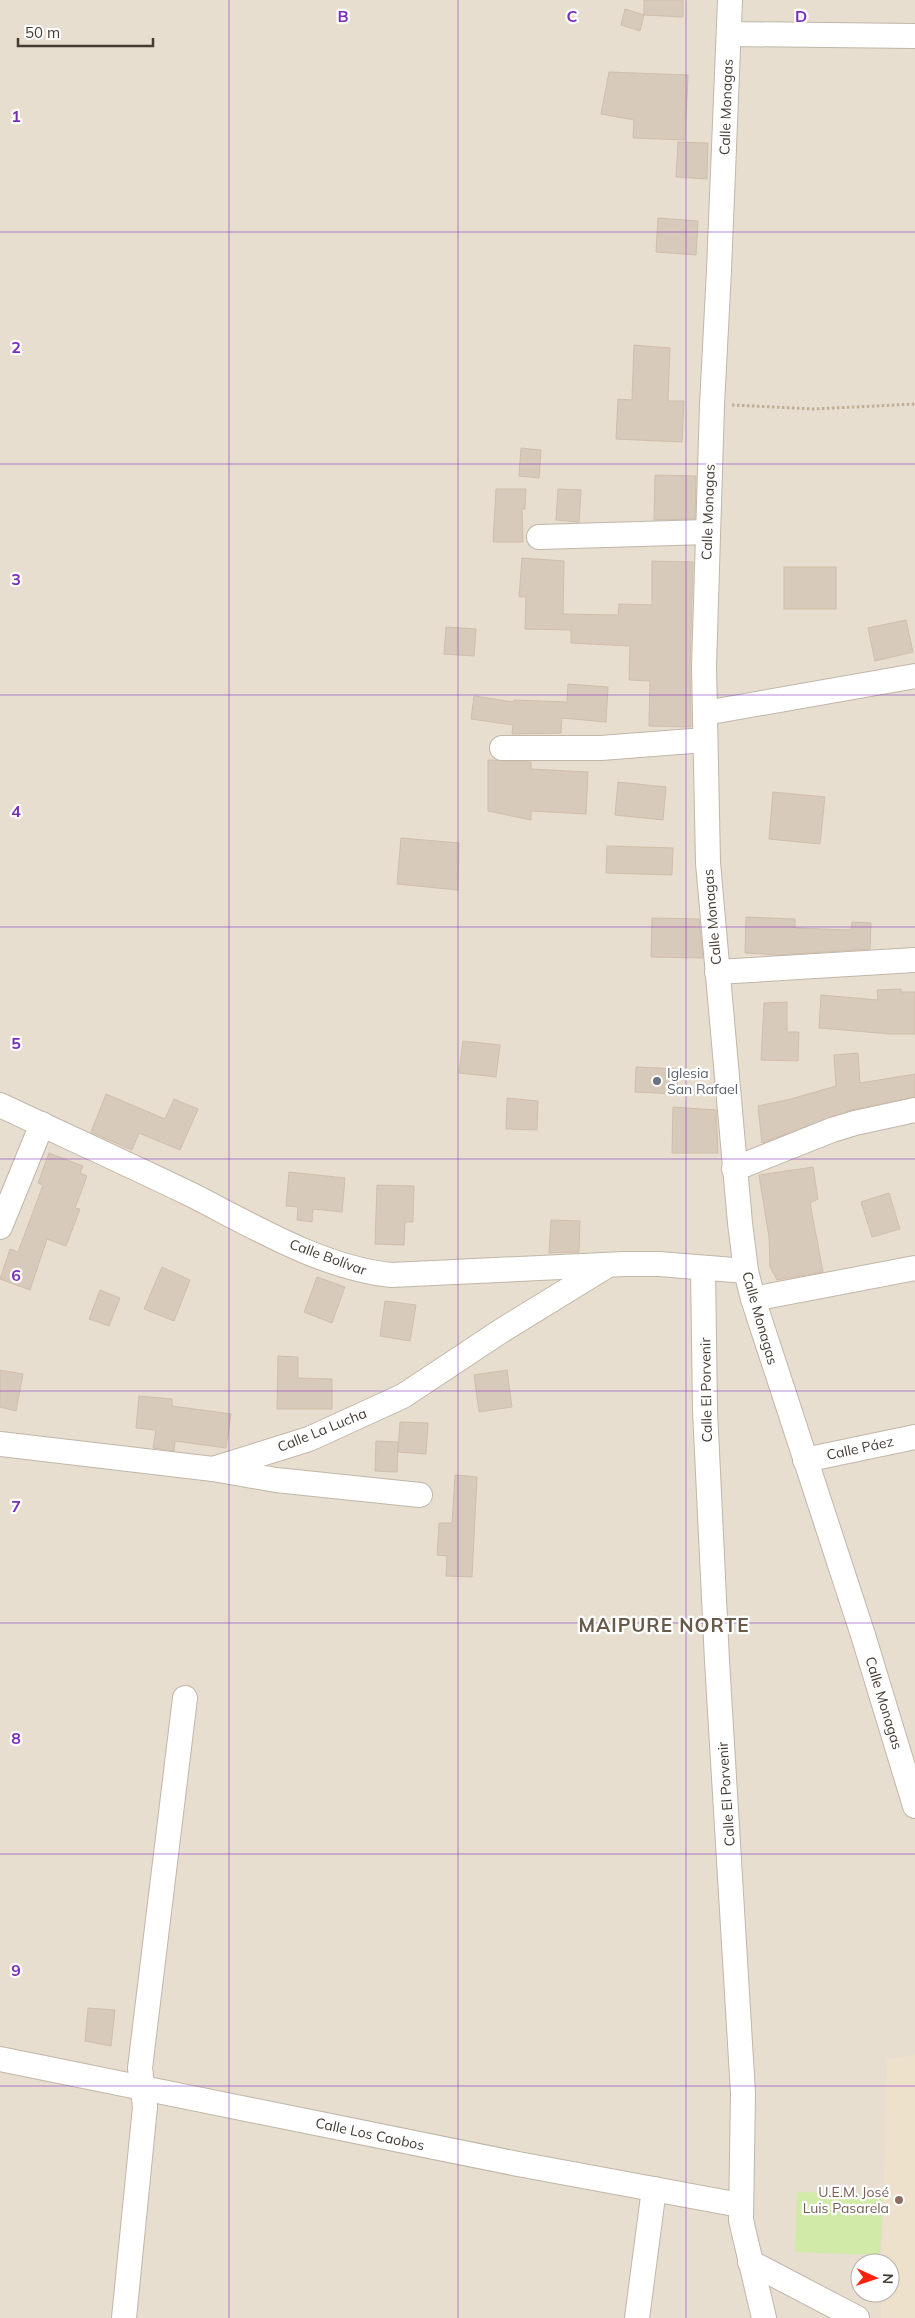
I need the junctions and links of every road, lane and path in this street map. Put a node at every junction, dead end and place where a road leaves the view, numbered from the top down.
1 (730, 0) edge
2 (729, 34) junction
3 (915, 36) edge
4 (915, 404) edge
5 (712, 405) junction
6 (707, 532) junction
7 (539, 537) dead end
8 (915, 676) edge
9 (705, 713) junction
10 (705, 740) junction
11 (502, 748) dead end
12 (915, 960) edge
13 (717, 972) junction
14 (0, 1105) edge
15 (915, 1110) edge
16 (42, 1124) junction
17 (734, 1169) junction
18 (0, 1227) edge
19 (608, 1265) junction
20 (703, 1268) junction
21 (915, 1268) edge
22 (746, 1271) junction
23 (753, 1299) junction
24 (915, 1437) edge
25 (0, 1444) edge
26 (805, 1460) junction
27 (213, 1469) junction
28 (420, 1495) dead end
29 (185, 1698) dead end
30 (915, 1806) edge
31 (0, 2059) edge
32 (143, 2088) junction
33 (654, 2189) junction
34 (740, 2205) junction
35 (750, 2262) junction
36 (124, 2318) edge
37 (637, 2318) edge
38 (764, 2318) edge
39 (857, 2318) edge

1 - 2 street, Calle Monagas
2 - 3 street
2 - 5 street, Calle Monagas
4 - 5 path
5 - 6 street, Calle Monagas
6 - 7 street
6 - 9 street, Calle Monagas
8 - 9 street
9 - 10 street, Calle Monagas
10 - 11 street
10 - 13 street, Calle Monagas
12 - 13 street
13 - 17 street, Calle Monagas
14 - 16 street, Calle Bolívar
15 - 17 street
16 - 18 street
16 - 19 street, Calle Bolívar
17 - 22 street, Calle Monagas
19 - 20 street, Calle Bolívar
19 - 27 street, Calle La Lucha
20 - 22 street, Calle Bolívar
20 - 34 street, Calle El Porvenir
21 - 23 street
22 - 23 street, Calle Monagas
23 - 26 street, Calle Monagas
24 - 26 street, Calle Páez
25 - 27 street, Calle La Lucha
26 - 30 street, Calle Monagas
27 - 28 street
29 - 32 street
31 - 32 street, Calle Los Caobos
32 - 33 street, Calle Los Caobos
32 - 36 street
33 - 34 street, Calle Los Caobos
33 - 37 street
34 - 35 street, Calle El Porvenir
35 - 38 street, Calle El Porvenir
35 - 39 street

